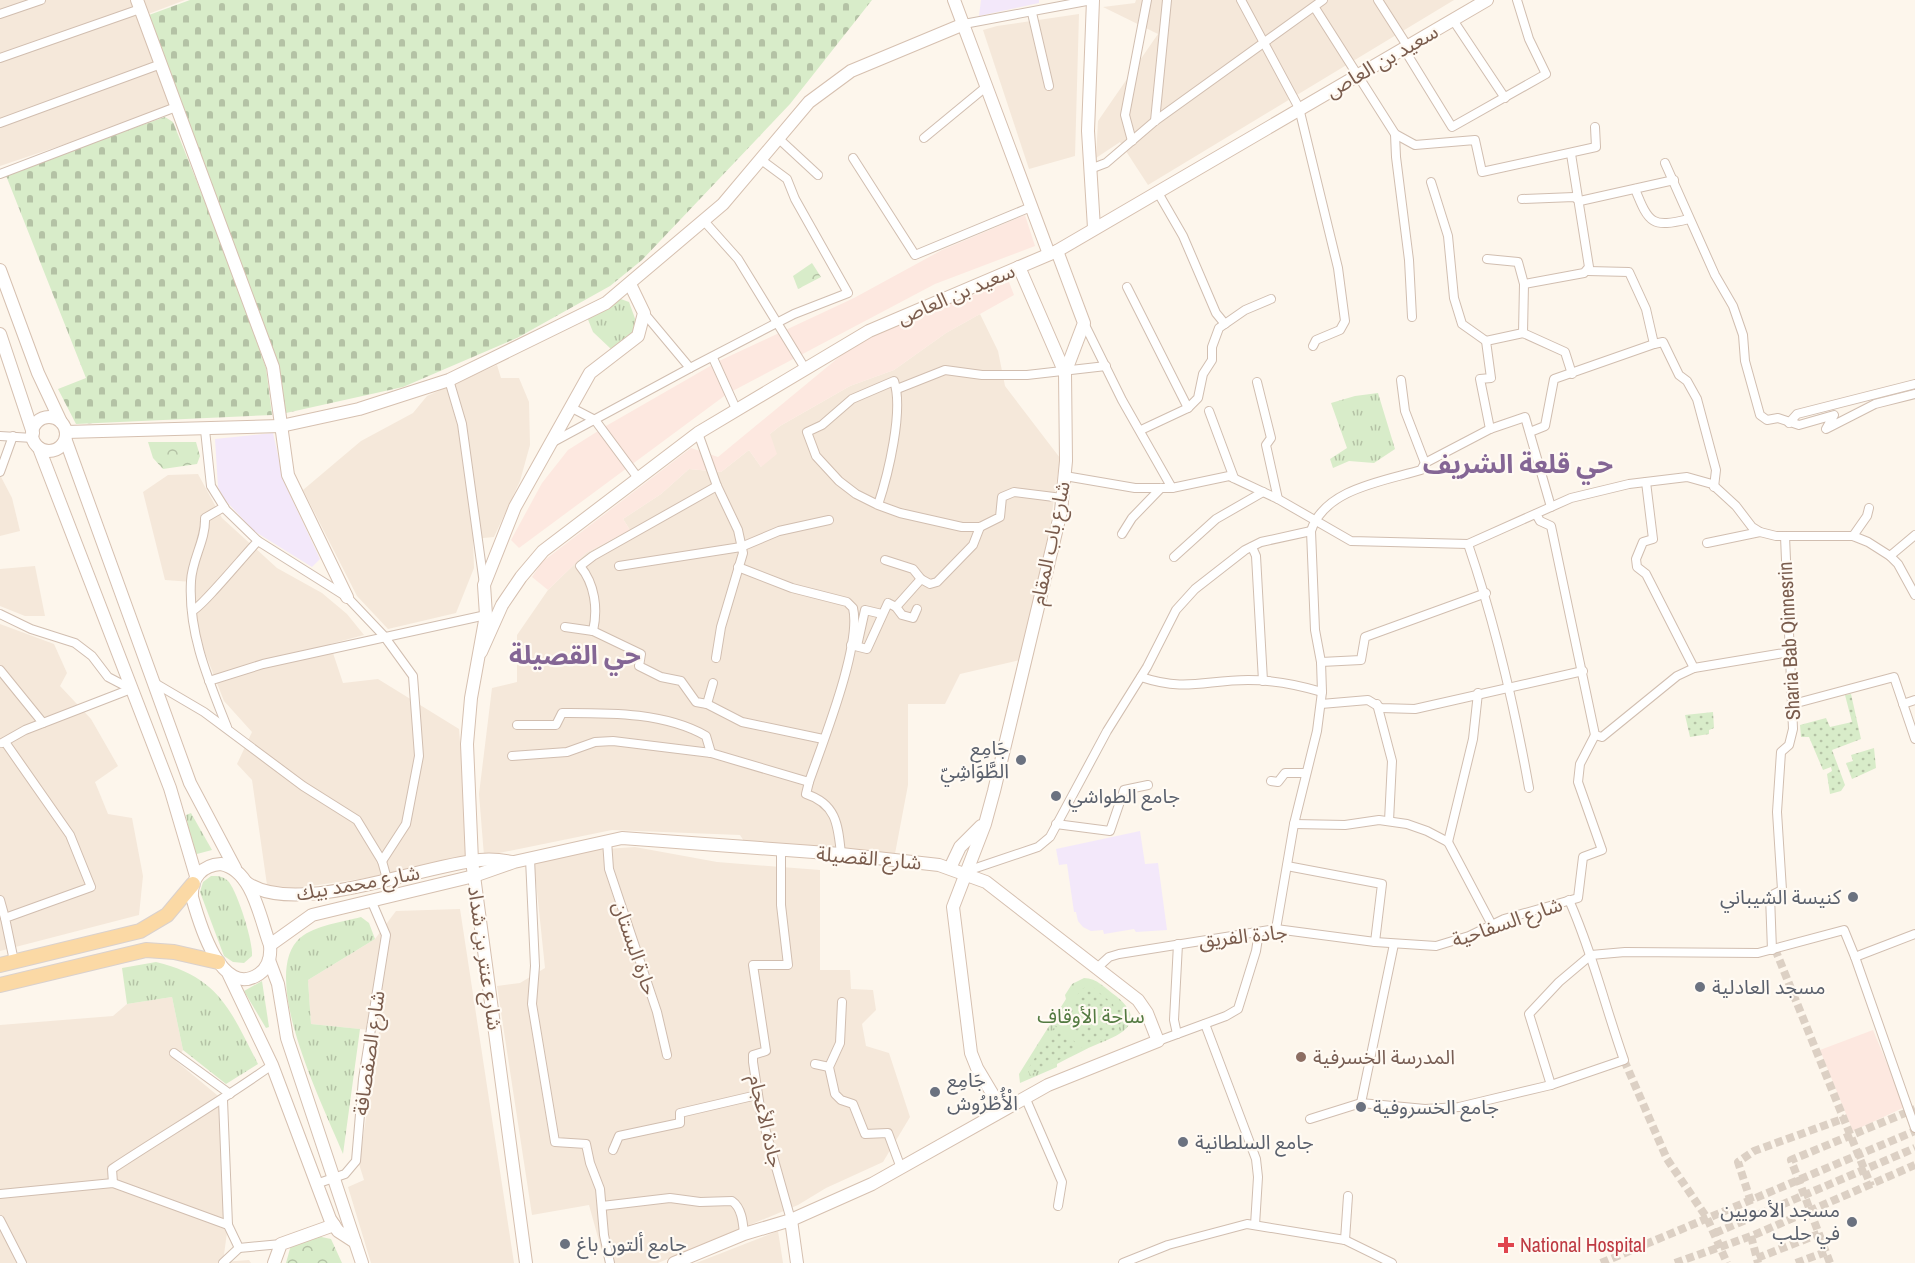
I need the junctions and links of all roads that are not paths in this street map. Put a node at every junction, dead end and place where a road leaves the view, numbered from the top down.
1 (41, 0) edge
2 (954, 0) edge
3 (1093, 0) edge
4 (1147, 0) edge
5 (1167, 0) edge
6 (1241, 0) edge
7 (1323, 0) edge
8 (1378, 0) edge
9 (1487, 0) edge
10 (1517, 0) edge
11 (139, 4) edge
12 (1315, 8) junction
13 (1032, 13) junction
14 (0, 14) edge
15 (1454, 20) junction
16 (964, 24) junction
17 (1263, 44) junction
18 (1406, 48) junction
19 (0, 58) edge
20 (161, 64) junction
21 (1357, 76) junction
22 (1049, 86) dead end
23 (987, 87) junction
24 (1504, 98) junction
25 (177, 106) junction
26 (1299, 108) junction
27 (1155, 121) junction
28 (0, 123) edge
29 (1595, 127) dead end
30 (1395, 134) junction
31 (778, 138) junction
32 (924, 138) dead end
33 (1132, 141) junction
34 (1571, 154) junction
35 (853, 158) dead end
36 (760, 159) junction
37 (1665, 163) dead end
38 (1090, 169) junction
39 (0, 174) edge
40 (818, 175) dead end
41 (1674, 180) junction
42 (1431, 182) dead end
43 (1635, 189) junction
44 (1157, 191) junction
45 (1522, 200) dead end
46 (1580, 201) junction
47 (1031, 207) junction
48 (1689, 219) junction
49 (704, 220) junction
50 (1094, 228) junction
51 (1053, 252) junction
52 (1487, 259) dead end
53 (1019, 267) junction
54 (0, 270) edge
55 (1588, 271) junction
56 (630, 284) junction
57 (1524, 284) junction
58 (1126, 287) dead end
59 (1271, 299) dead end
60 (644, 313) junction
61 (1412, 317) dead end
62 (778, 323) junction
63 (1084, 323) junction
64 (1226, 324) junction
65 (1523, 333) junction
66 (0, 334) edge
67 (1486, 341) junction
68 (1654, 344) junction
69 (1313, 346) dead end
70 (713, 358) junction
71 (1106, 366) junction
72 (690, 368) junction
73 (806, 370) junction
74 (1065, 373) junction
75 (1572, 374) junction
76 (449, 380) junction
77 (1401, 380) dead end
78 (1257, 382) dead end
79 (1915, 384) edge
80 (897, 389) junction
81 (1915, 394) edge
82 (572, 408) junction
83 (1188, 408) junction
84 (737, 411) junction
85 (1209, 411) dead end
86 (595, 420) junction
87 (1789, 423) junction
88 (281, 426) junction
89 (1490, 429) junction
90 (205, 430) junction
91 (1141, 430) junction
92 (64, 432) junction
93 (1530, 432) junction
94 (698, 433) junction
95 (0, 436) edge
96 (13, 436) junction
97 (35, 440) junction
98 (553, 442) junction
99 (1425, 463) junction
100 (0, 472) edge
101 (1065, 476) junction
102 (638, 478) junction
103 (1234, 478) junction
104 (1646, 482) junction
105 (717, 486) junction
106 (1714, 487) junction
107 (1161, 488) junction
108 (1172, 488) junction
109 (1263, 492) junction
110 (1062, 498) junction
111 (1278, 499) junction
112 (878, 505) junction
113 (224, 507) junction
114 (1551, 507) junction
115 (1869, 508) dead end
116 (1536, 514) junction
117 (829, 520) dead end
118 (1314, 521) junction
119 (980, 527) junction
120 (1311, 531) junction
121 (1760, 532) junction
122 (1122, 534) dead end
123 (1915, 535) edge
124 (1785, 536) junction
125 (1853, 536) junction
126 (258, 541) junction
127 (1707, 543) dead end
128 (1468, 544) junction
129 (741, 547) junction
130 (1252, 547) junction
131 (1890, 556) junction
132 (1174, 557) dead end
133 (885, 560) dead end
134 (619, 566) dead end
135 (738, 567) junction
136 (921, 579) junction
137 (484, 585) junction
138 (1486, 593) junction
139 (1915, 595) edge
140 (347, 597) junction
141 (896, 607) junction
142 (917, 609) dead end
143 (192, 611) junction
144 (882, 614) junction
145 (486, 615) junction
146 (1, 617) edge
147 (565, 627) dead end
148 (593, 631) junction
149 (384, 636) junction
150 (854, 646) junction
151 (481, 652) junction
152 (1791, 652) junction
153 (716, 658) dead end
154 (1321, 662) junction
155 (1694, 668) junction
156 (0, 670) edge
157 (1583, 671) junction
158 (151, 677) junction
159 (1141, 677) junction
160 (209, 681) junction
161 (1263, 681) junction
162 (713, 683) dead end
163 (129, 684) junction
164 (1511, 688) junction
165 (1323, 692) junction
166 (1478, 693) junction
167 (159, 698) junction
168 (1915, 700) edge
169 (707, 704) junction
170 (1321, 704) junction
171 (1377, 704) junction
172 (1793, 704) junction
173 (1902, 704) junction
174 (137, 705) junction
175 (43, 723) junction
176 (517, 725) dead end
177 (227, 728) junction
178 (1595, 735) junction
179 (823, 739) junction
180 (1915, 739) edge
181 (2, 743) edge
182 (711, 753) junction
183 (512, 756) dead end
184 (1305, 773) junction
185 (1270, 781) dead end
186 (808, 782) junction
187 (1149, 785) dead end
188 (1529, 788) dead end
189 (1389, 821) junction
190 (985, 824) junction
191 (1056, 824) junction
192 (1294, 824) junction
193 (607, 841) junction
194 (1448, 842) junction
195 (781, 850) junction
196 (841, 854) junction
197 (530, 859) junction
198 (382, 861) junction
199 (472, 861) junction
200 (514, 862) junction
201 (1287, 866) junction
202 (235, 868) junction
203 (950, 868) junction
204 (964, 872) junction
205 (474, 876) junction
206 (387, 879) junction
207 (195, 880) junction
208 (247, 883) junction
209 (0, 900) edge
210 (371, 900) junction
211 (1569, 900) junction
212 (5, 918) junction
213 (1492, 925) junction
214 (1276, 929) junction
215 (1259, 932) junction
216 (1915, 934) edge
217 (1376, 942) junction
218 (1178, 944) junction
219 (1394, 944) junction
220 (270, 945) junction
221 (1772, 950) junction
222 (1591, 955) junction
223 (1855, 957) junction
224 (269, 960) junction
225 (14, 962) junction
226 (218, 962) junction
227 (0, 965) edge
228 (1097, 968) junction
229 (229, 975) junction
230 (0, 985) edge
231 (842, 1002) dead end
232 (1205, 1024) junction
233 (1177, 1034) junction
234 (1158, 1041) junction
235 (174, 1053) dead end
236 (667, 1055) dead end
237 (815, 1064) dead end
238 (272, 1065) junction
239 (828, 1067) junction
240 (1551, 1085) junction
241 (757, 1095) junction
242 (227, 1097) junction
243 (1025, 1097) junction
244 (1361, 1103) junction
245 (1002, 1110) junction
246 (1310, 1119) dead end
247 (1915, 1128) edge
248 (613, 1150) dead end
249 (902, 1168) junction
250 (335, 1179) junction
251 (113, 1183) junction
252 (316, 1184) junction
253 (0, 1194) edge
254 (1348, 1196) dead end
255 (602, 1206) junction
256 (1058, 1206) dead end
257 (0, 1220) edge
258 (791, 1220) junction
259 (228, 1225) junction
260 (334, 1225) junction
261 (1255, 1225) junction
262 (744, 1234) junction
263 (1345, 1240) junction
264 (355, 1242) junction
265 (281, 1244) junction
266 (239, 1248) junction
267 (22, 1263) edge
268 (223, 1263) edge
269 (274, 1263) edge
270 (362, 1263) edge
271 (526, 1263) edge
272 (610, 1263) edge
273 (674, 1263) edge
274 (797, 1263) edge
275 (1123, 1263) edge
276 (1392, 1263) edge

1 - 14 street
2 - 16 main road
3 - 13 street
3 - 38 main road
4 - 33 street
5 - 27 street
6 - 17 street
7 - 12 street
8 - 18 street
9 - 15 main road, سعيد بن العاص
10 - 24 street
11 - 19 street
11 - 20 main road
12 - 17 street
12 - 21 street
13 - 16 street
13 - 22 street
15 - 18 main road, سعيد بن العاص
15 - 24 street
16 - 23 main road
16 - 31 main road
17 - 26 street
17 - 27 street
18 - 21 main road, سعيد بن العاص
18 - 24 street
20 - 25 main road
20 - 28 street
21 - 26 main road, سعيد بن العاص
21 - 30 street
23 - 32 street
23 - 47 main road
25 - 39 street
25 - 88 main road
26 - 44 main road, سعيد بن العاص
26 - 69 street
27 - 33 street
29 - 34 street
30 - 34 street
30 - 61 street
31 - 36 main road
31 - 40 street
33 - 38 street
34 - 46 street
35 - 47 street
36 - 49 main road
36 - 62 street
37 - 41 street
38 - 50 main road
41 - 43 street
41 - 48 street
42 - 67 street
43 - 46 street
43 - 48 street
44 - 50 main road, سعيد بن العاص
44 - 64 street
45 - 46 street
46 - 55 street
47 - 51 main road
48 - 87 street
49 - 56 main road
49 - 62 street
50 - 51 main road, سعيد بن العاص
51 - 53 main road, سعيد بن العاص
51 - 63 main road
52 - 57 street
53 - 73 main road, سعيد بن العاص
53 - 74 main road, شارع باب المقام
54 - 92 main road
55 - 57 street
55 - 68 street
56 - 60 main road
56 - 76 main road
57 - 65 street
58 - 83 street
59 - 64 street
60 - 72 street
60 - 82 main road
62 - 70 street
62 - 73 street
63 - 71 street
63 - 74 main road
64 - 83 street
65 - 67 street
65 - 75 street
66 - 97 main road
67 - 89 street
68 - 75 street
68 - 106 street
70 - 72 street
70 - 84 street
71 - 74 street
71 - 91 street
72 - 86 street
73 - 84 main road, سعيد بن العاص
74 - 80 street
74 - 101 main road, شارع باب المقام
75 - 93 street
76 - 88 main road
76 - 137 street
77 - 99 street
78 - 111 street
79 - 87 street
80 - 112 street
80 - 112 street
81 - 87 street
82 - 86 street
82 - 98 main road
83 - 91 street
84 - 94 main road, سعيد بن العاص
85 - 103 street
86 - 98 street
86 - 102 street
88 - 90 main road
88 - 140 main road
89 - 93 street
89 - 99 street
90 - 92 main road
90 - 113 street
91 - 108 street
92 - 97 main road
92 - 97 main road
92 - 158 main road
93 - 114 street
94 - 102 main road, سعيد بن العاص
94 - 105 street
95 - 96 street
96 - 97 street
96 - 100 street
97 - 163 main road
98 - 137 main road
99 - 118 street
101 - 107 street
101 - 110 main road, شارع باب المقام
102 - 151 main road, سعيد بن العاص
103 - 108 street
103 - 109 street
104 - 106 street
104 - 114 street
104 - 155 street
105 - 129 street
105 - 148 street
106 - 121 street
107 - 108 street
107 - 122 street
109 - 111 street
109 - 132 street
110 - 119 street
110 - 190 main road, شارع باب المقام
111 - 118 street
112 - 119 street
113 - 126 street
113 - 143 street
114 - 116 street
115 - 125 street
116 - 128 street
116 - 157 street
117 - 129 street
118 - 120 street
118 - 128 street
119 - 136 street
120 - 130 street
120 - 154 street
121 - 124 street
121 - 127 street
123 - 131 street
124 - 125 street
124 - 152 street, Sharia Bab Qinnesrin
125 - 131 street
126 - 140 street
126 - 143 street
128 - 138 street
129 - 134 street
129 - 135 street
130 - 159 street
130 - 161 street
131 - 139 street
133 - 136 street
135 - 150 street
135 - 153 street
136 - 141 street
137 - 145 main road
138 - 154 street
138 - 164 street
140 - 149 street
141 - 142 street
141 - 144 street
143 - 160 street
144 - 150 street
144 - 150 street
145 - 149 street
145 - 151 main road
146 - 163 street
147 - 148 street
148 - 169 street
149 - 160 street
149 - 198 street
150 - 179 street
151 - 199 main road, شارع عنتر بن شداد
152 - 155 street
152 - 172 street, Sharia Bab Qinnesrin
154 - 165 street
155 - 178 street
156 - 175 street
157 - 164 street
157 - 178 street
158 - 163 main road
158 - 167 main road
158 - 177 street
159 - 161 street
159 - 191 street
160 - 177 street
161 - 165 street
162 - 169 street
163 - 174 main road
163 - 175 street
164 - 166 street
164 - 188 street
165 - 170 street
166 - 171 street
166 - 194 street
167 - 174 main road
167 - 202 main road
168 - 173 street
169 - 179 street
170 - 171 street
170 - 184 street
171 - 189 street
172 - 173 street
172 - 221 street, Sharia Bab Qinnesrin
173 - 180 street
174 - 207 main road
175 - 181 street
176 - 182 street
177 - 198 street
178 - 211 street, شارع السفاحية
179 - 186 street
181 - 212 street
182 - 183 street
182 - 186 street
184 - 185 street
184 - 192 street
186 - 196 street
187 - 191 street
189 - 192 street
189 - 194 street
190 - 203 main road
190 - 204 main road, شارع باب المقام
191 - 204 street
192 - 201 street
193 - 195 main road, شارع القصيلة
193 - 197 main road, شارع القصيلة
193 - 236 street, حارة البستان
194 - 213 street
195 - 196 main road, شارع القصيلة
195 - 241 street, جادة الأعجام
196 - 203 main road, شارع القصيلة
197 - 200 main road, شارع القصيلة
197 - 255 street
198 - 206 street
199 - 200 main road, شارع القصيلة
199 - 205 main road, شارع عنتر بن شداد
199 - 206 main road, شارع محمد بيك
200 - 205 main road, شارع القصيلة
201 - 214 street
201 - 217 street
202 - 207 main road
202 - 208 main road
203 - 204 main road, شارع القصيلة
204 - 228 main road, شارع القصيلة
204 - 245 main road, شارع باب المقام
205 - 210 main road, شارع محمد بيك
205 - 271 main road, شارع عنتر بن شداد
206 - 208 main road, شارع محمد بيك
207 - 225 main road
207 - 226 main road
208 - 220 main road
209 - 212 street
210 - 220 main road, شارع محمد بيك
210 - 250 street, شارع الصفصافة
211 - 213 street, شارع السفاحية
211 - 222 street
212 - 225 street
213 - 219 street, شارع السفاحية
214 - 215 street, جادة الفريق
214 - 217 street, جادة الفريق
215 - 218 street, جادة الفريق
215 - 232 street
216 - 223 street
217 - 219 street, جادة الفريق
218 - 228 street, جادة الفريق
218 - 233 street
219 - 244 street
220 - 224 main road
221 - 222 street
221 - 223 street
222 - 240 street
222 - 240 street
223 - 247 street
224 - 229 main road
224 - 250 main road
225 - 227 main road
226 - 229 main road
226 - 230 main road
228 - 234 main road, شارع القصيلة
229 - 238 main road
231 - 239 street
232 - 233 street
232 - 261 street
233 - 234 street
234 - 243 main road
235 - 242 street
237 - 239 street
238 - 242 street
238 - 252 main road
239 - 249 street
240 - 244 street
241 - 248 street
241 - 258 street, جادة الأعجام
242 - 251 street
242 - 259 street
243 - 245 main road
243 - 256 street
244 - 246 street
245 - 249 main road
249 - 258 main road
250 - 252 street, شارع الصفصافة
250 - 264 main road
251 - 253 street
251 - 259 street
252 - 260 main road
254 - 263 street
255 - 262 street
255 - 272 street
257 - 267 street
258 - 262 main road
258 - 274 main road
259 - 266 street
260 - 264 main road
260 - 265 main road
261 - 263 street
261 - 275 street
262 - 273 main road
263 - 276 street
264 - 270 main road
265 - 266 street
265 - 269 main road
266 - 268 street

